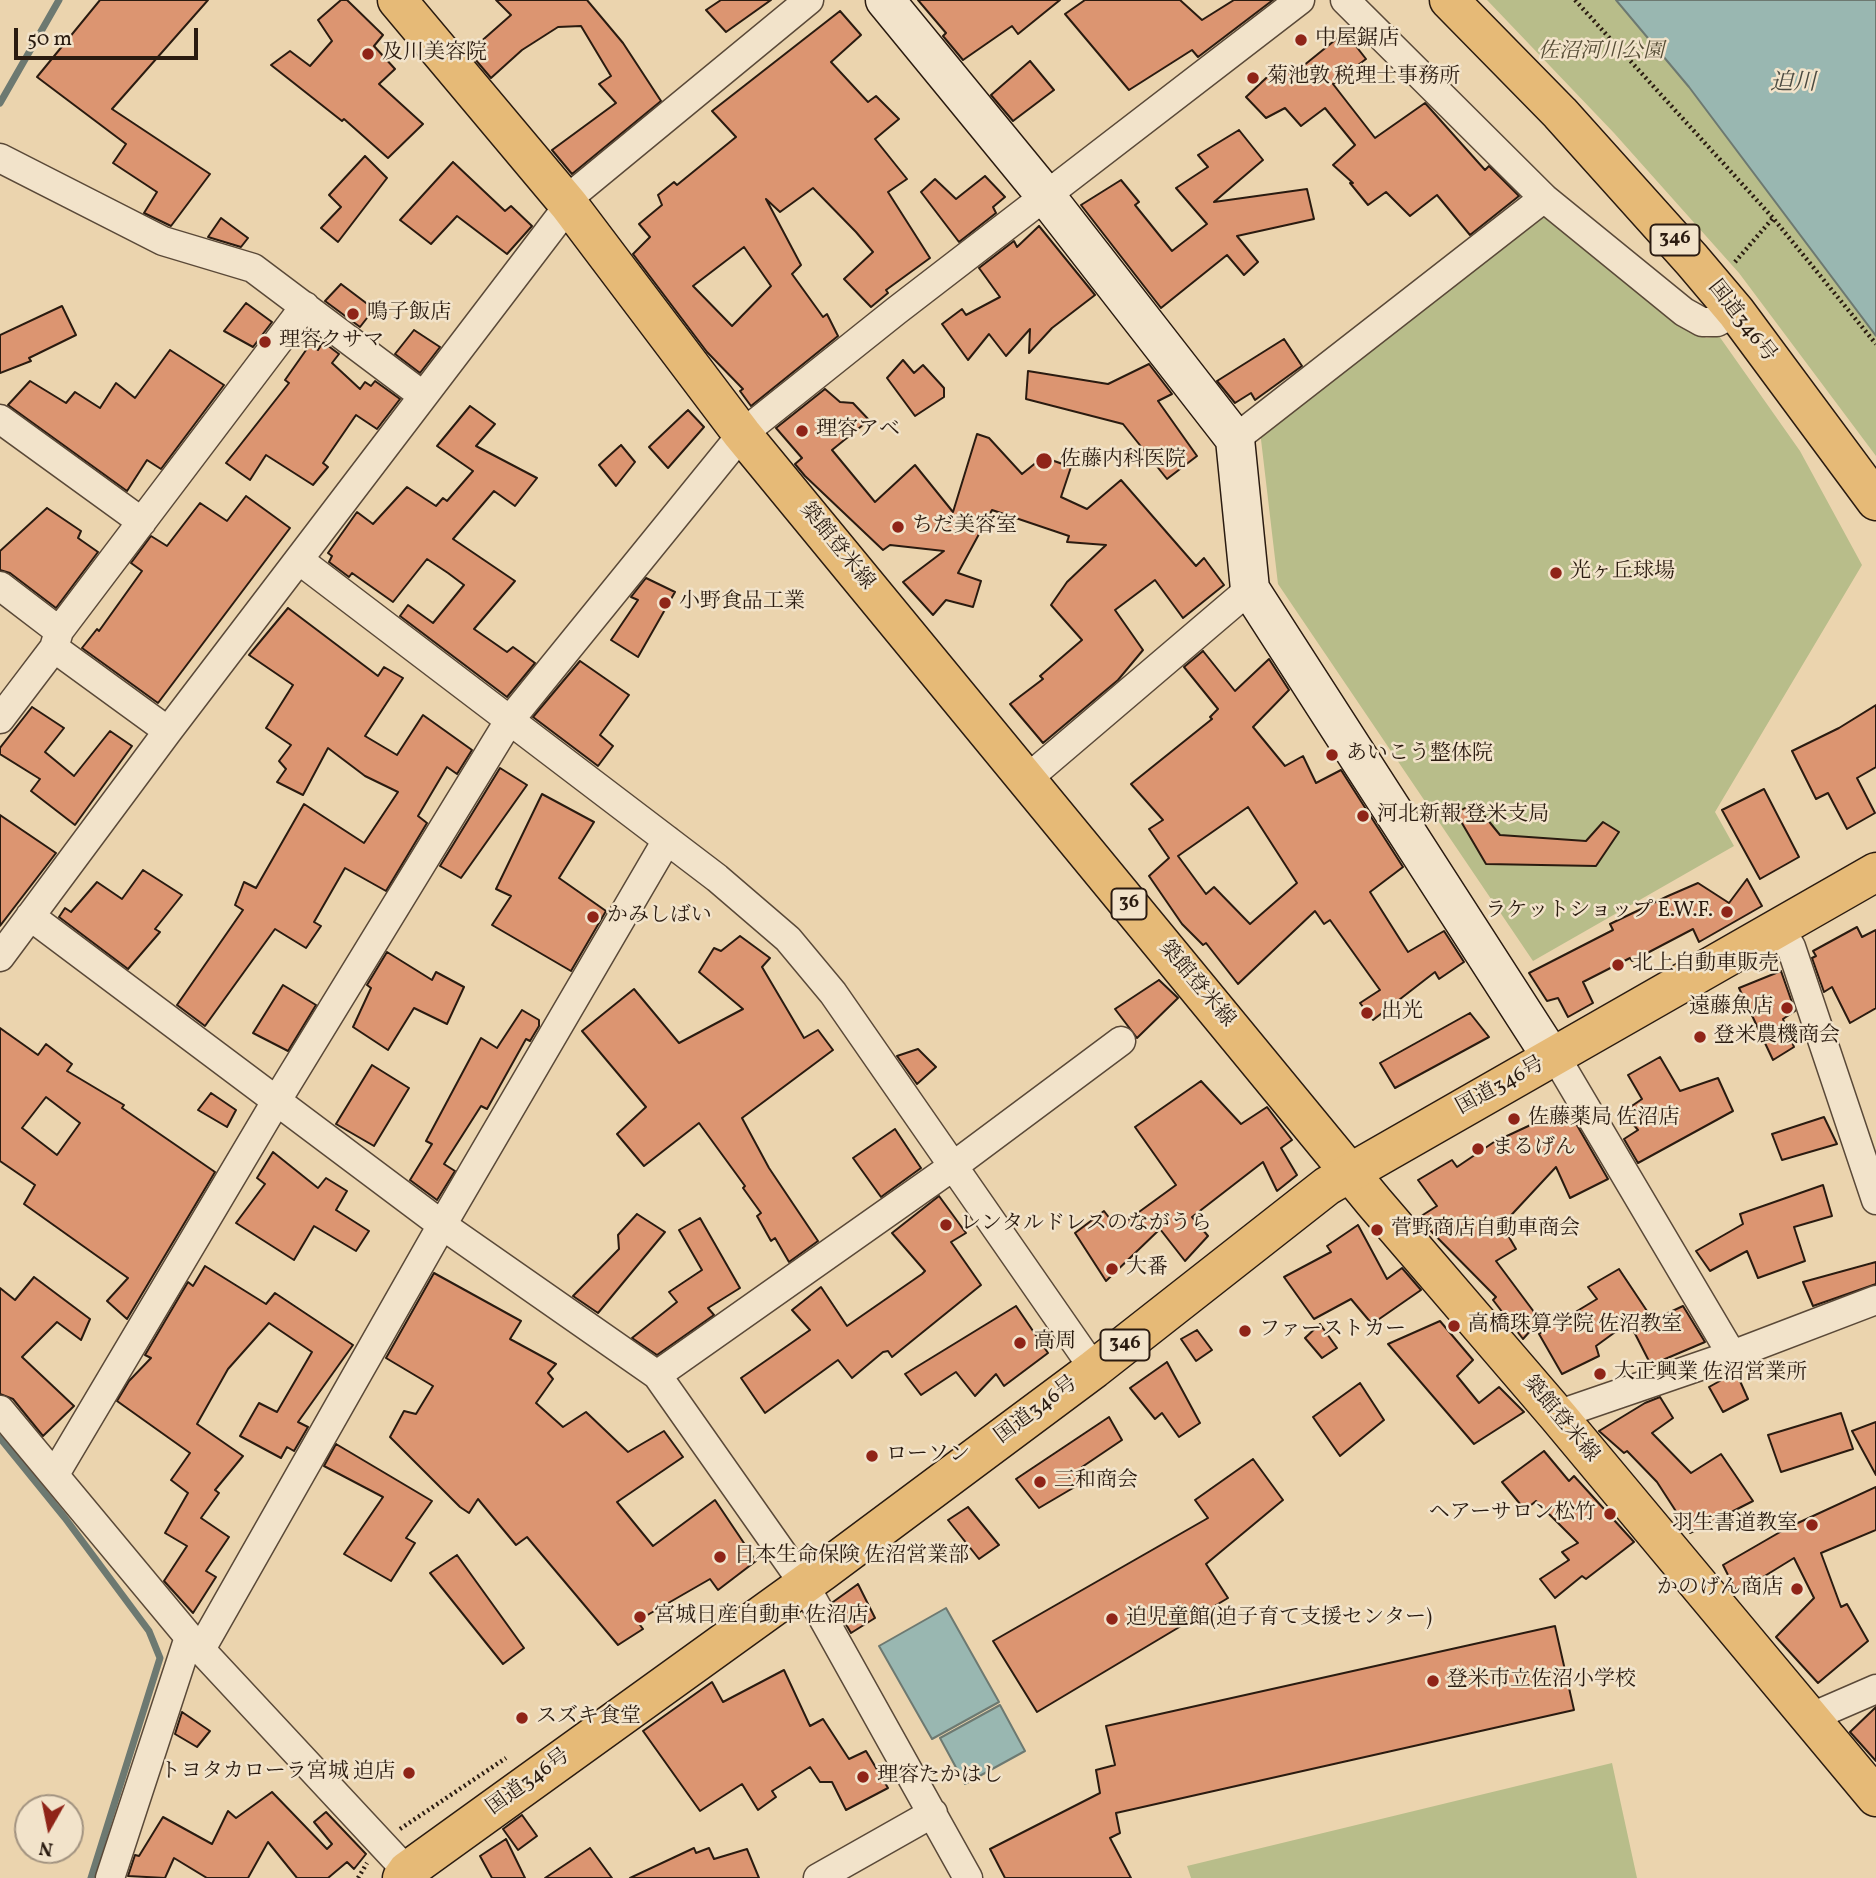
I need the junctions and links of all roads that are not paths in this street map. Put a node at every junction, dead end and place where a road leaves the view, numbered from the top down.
1 (397, 0) edge
2 (809, 0) edge
3 (886, 0) edge
4 (1300, 0) edge
5 (1345, 0) edge
6 (1449, 0) edge
7 (0, 158) edge
8 (1045, 195) junction
9 (1544, 198) junction
10 (567, 203) junction
11 (305, 306) junction
12 (1735, 312) junction
13 (422, 395) junction
14 (0, 419) edge
15 (742, 434) junction
16 (1234, 439) junction
17 (1876, 501) edge
18 (142, 522) junction
19 (299, 559) junction
20 (0, 586) edge
21 (1250, 589) junction
22 (56, 640) junction
23 (0, 719) edge
24 (509, 721) junction
25 (168, 731) junction
26 (1027, 779) junction
27 (667, 839) junction
28 (1876, 872) edge
29 (30, 916) junction
30 (1780, 928) junction
31 (0, 957) edge
32 (1121, 1041) dead end
33 (1552, 1058) junction
34 (277, 1101) junction
35 (952, 1167) junction
36 (1348, 1171) junction
37 (1876, 1200) edge
38 (442, 1225) junction
39 (1876, 1300) edge
40 (1731, 1355) junction
41 (1094, 1369) junction
42 (657, 1375) junction
43 (0, 1410) edge
44 (1557, 1415) junction
45 (55, 1474) junction
46 (804, 1584) junction
47 (195, 1643) junction
48 (1876, 1689) edge
49 (1812, 1720) junction
50 (1876, 1797) edge
51 (933, 1813) junction
52 (407, 1875) edge
53 (110, 1878) edge
54 (818, 1878) edge
55 (968, 1878) edge

1 - 10 main road, 築館登米線 / 36
2 - 10 street
3 - 8 street
4 - 8 street
5 - 9 street
6 - 12 main road, 国道346号 / 346
7 - 11 street
8 - 15 street
8 - 16 street
9 - 12 street
9 - 16 street
10 - 13 street
10 - 15 main road, 築館登米線 / 36
11 - 13 street
11 - 18 street
12 - 17 main road, 国道346号 / 346
13 - 19 street
14 - 18 street
15 - 24 street
15 - 26 main road, 築館登米線 / 36
16 - 21 street
18 - 22 street
19 - 24 street
19 - 25 street
20 - 22 street
21 - 26 street
21 - 33 street
22 - 23 street
22 - 25 street
24 - 27 street
24 - 34 street
25 - 29 street
26 - 36 main road, 築館登米線 / 36
27 - 35 street
27 - 38 street
28 - 30 main road, 国道346号 / 346
29 - 31 street
29 - 34 street
30 - 33 main road, 国道346号 / 346
30 - 37 street
32 - 35 street
33 - 36 main road, 国道346号 / 346
33 - 40 street
34 - 38 street
34 - 45 street
35 - 41 street
35 - 42 street
36 - 41 main road, 国道346号 / 346
36 - 44 main road, 築館登米線 / 36
38 - 42 street
38 - 47 street
39 - 40 street
40 - 44 street
41 - 46 main road, 国道346号 / 346
42 - 46 street
43 - 45 street
44 - 49 main road, 築館登米線 / 36
45 - 47 street
46 - 51 street
46 - 52 main road, 国道346号 / 346
47 - 52 street
47 - 53 street
48 - 49 street
49 - 50 main road, 築館登米線 / 36
51 - 54 street
51 - 55 street

